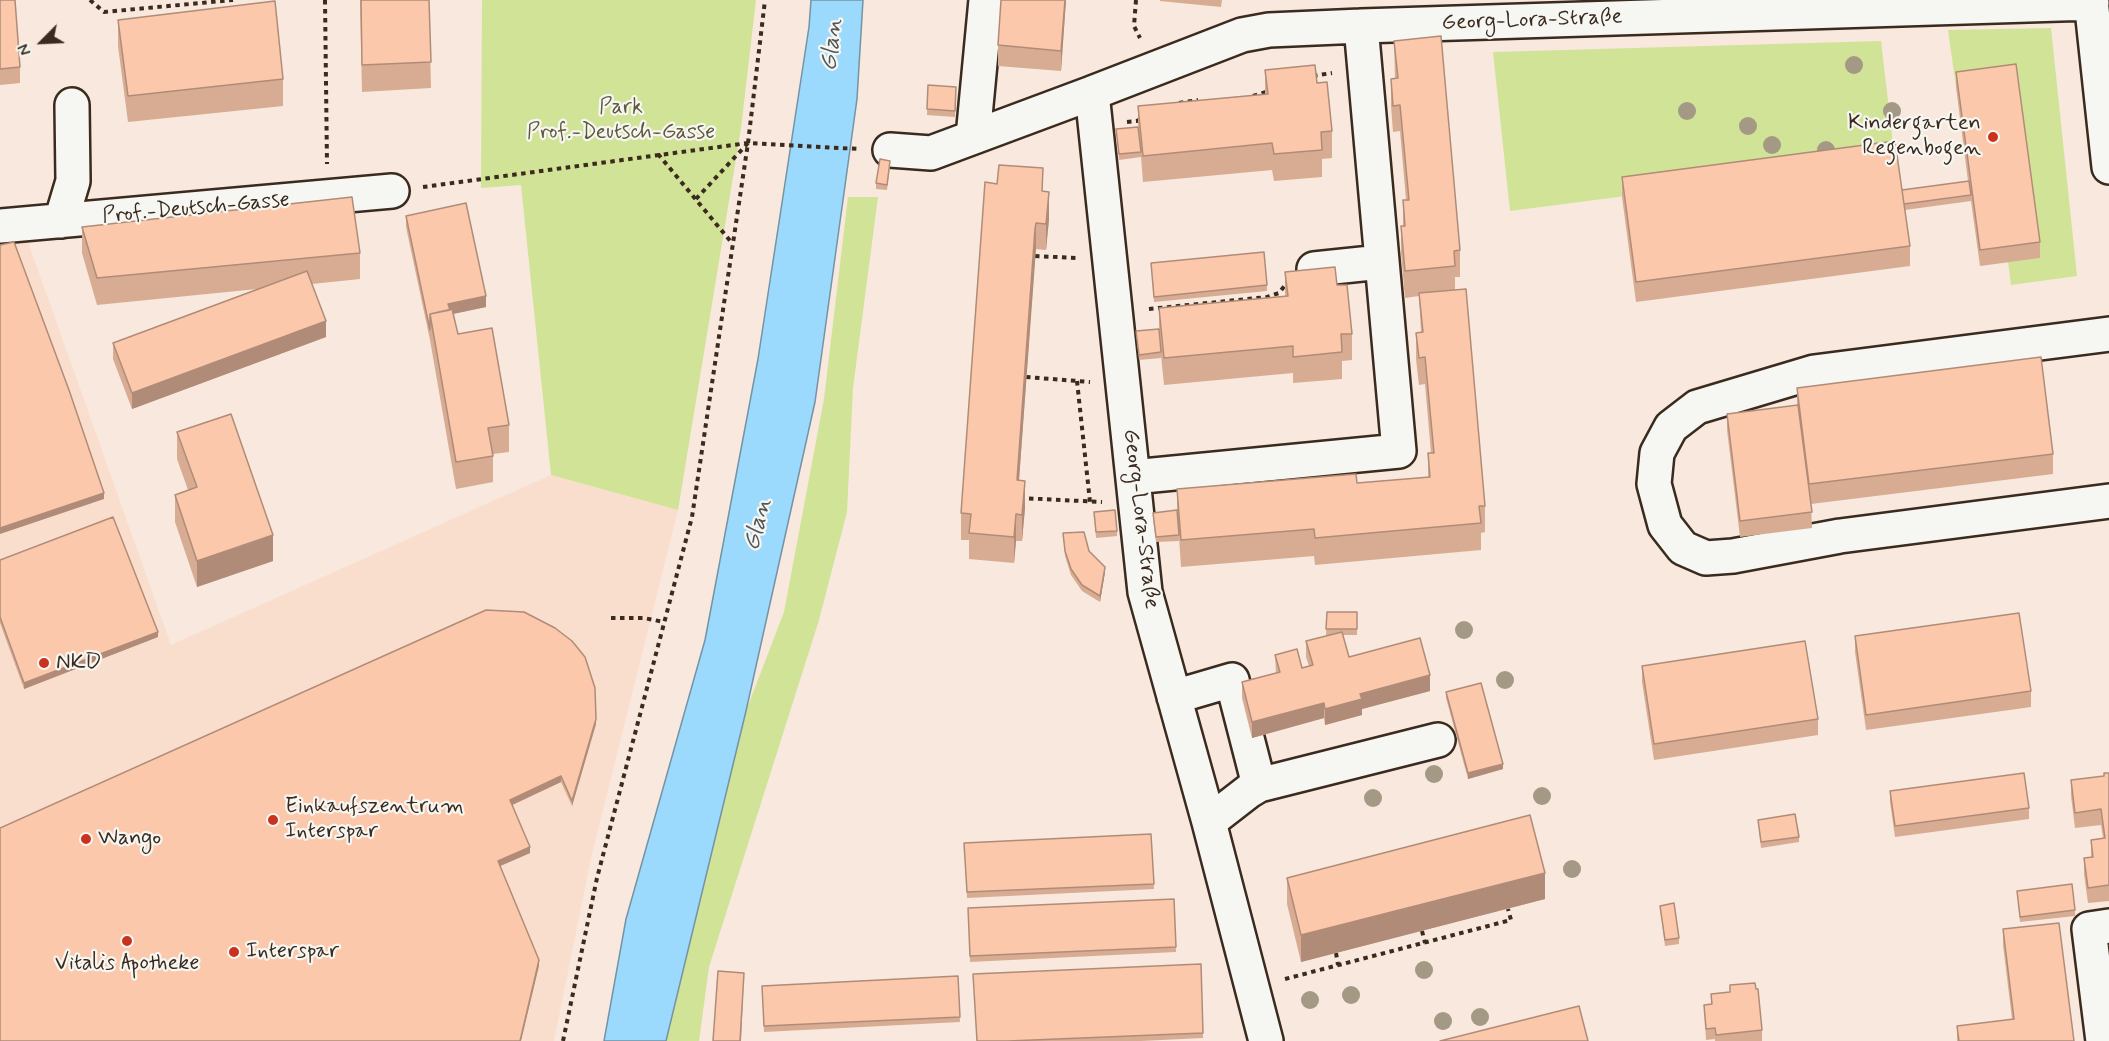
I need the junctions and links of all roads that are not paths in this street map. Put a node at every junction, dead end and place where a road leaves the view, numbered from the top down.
1 (986, 0) edge
2 (2096, 7) edge
3 (1538, 11) edge
4 (1360, 26) junction
5 (1092, 93) junction
6 (72, 105) dead end
7 (973, 137) junction
8 (890, 150) road end
9 (2109, 168) edge
10 (392, 191) road end
11 (61, 221) junction
12 (0, 226) edge
13 (1382, 262) junction
14 (1314, 269) edge
15 (2109, 334) edge
16 (1135, 490) junction
17 (2109, 501) edge
18 (1174, 697) junction
19 (1438, 740) dead end
20 (1259, 785) junction
21 (1209, 822) junction
22 (2109, 926) edge
23 (1266, 1041) edge
24 (2103, 1041) edge

1 - 7 street
2 - 3 street, Georg-Lora-Straße
2 - 9 street
3 - 4 street, Georg-Lora-Straße
4 - 5 street, Georg-Lora-Straße
4 - 13 street
5 - 7 street, Georg-Lora-Straße
5 - 16 street, Georg-Lora-Straße
6 - 11 street
7 - 8 street, Georg-Lora-Straße
10 - 11 street, Prof.-Deutsch-Gasse
11 - 12 street, Prof.-Deutsch-Gasse
13 - 14 street
13 - 16 street
15 - 17 street
16 - 18 street, Georg-Lora-Straße
18 - 20 street
18 - 21 street, Georg-Lora-Straße
19 - 20 street
20 - 21 street
21 - 23 street, Georg-Lora-Straße
22 - 24 street

